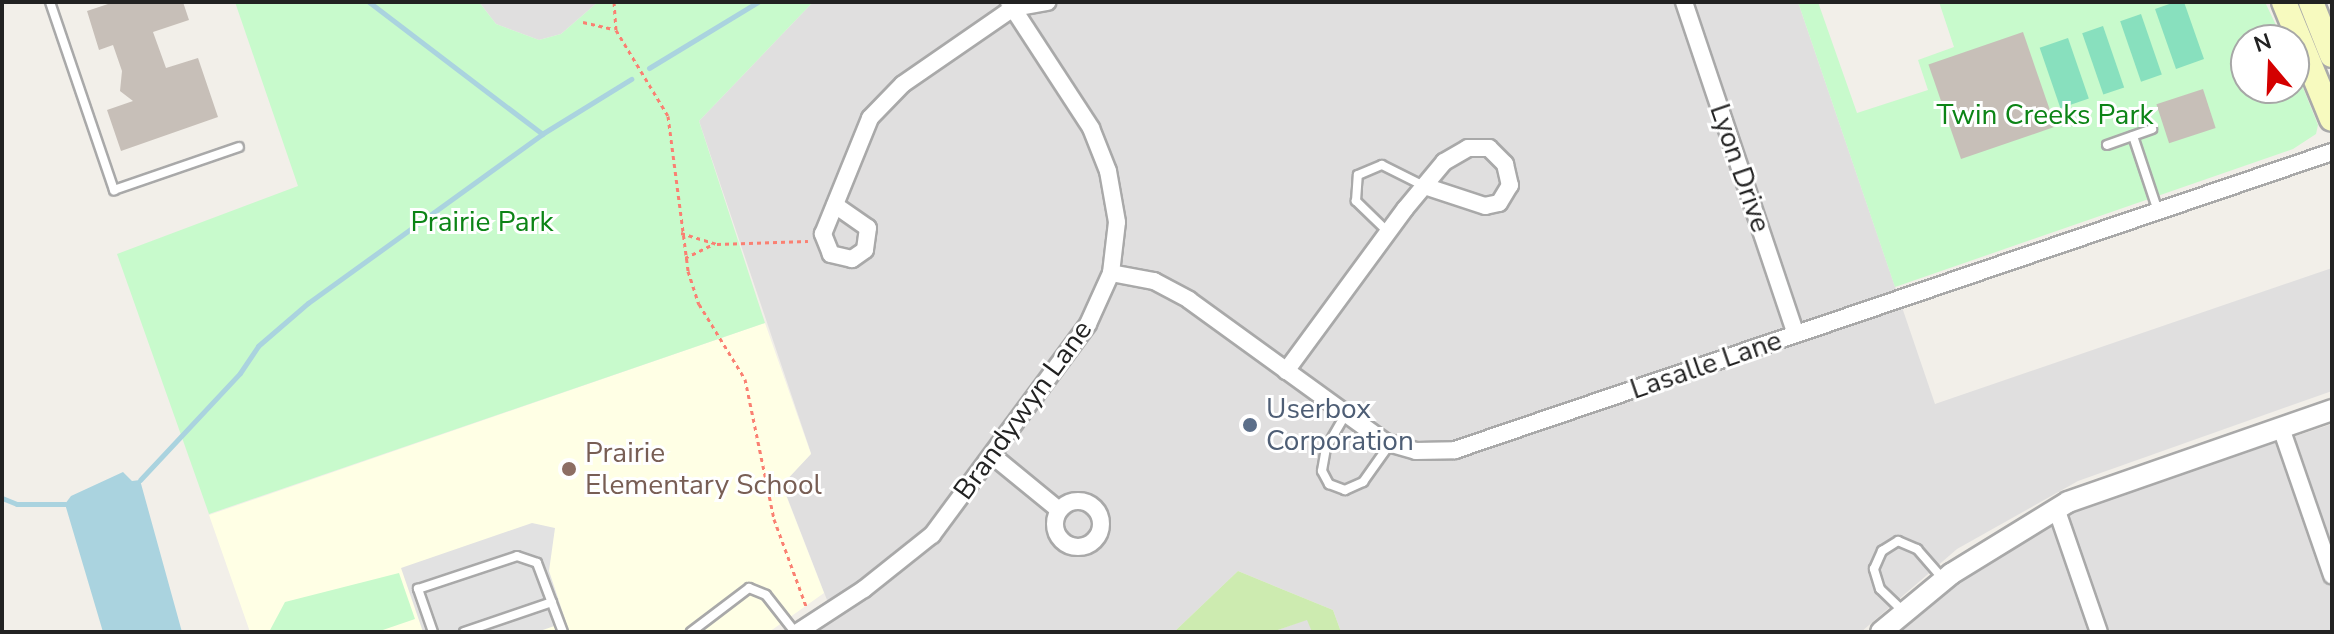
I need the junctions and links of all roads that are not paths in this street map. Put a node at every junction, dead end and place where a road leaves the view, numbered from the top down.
1 (50, 2) edge
2 (1047, 2) edge
3 (1684, 2) edge
4 (2284, 2) edge
5 (2311, 2) edge
6 (1011, 5) edge
7 (2332, 55) edge
8 (2332, 119) edge
9 (2152, 129) dead end
10 (2133, 136) junction
11 (2107, 145) dead end
12 (239, 147) dead end
13 (2332, 152) edge
14 (1424, 186) junction
15 (835, 205) junction
16 (2158, 211) junction
17 (1388, 232) junction
18 (1111, 273) junction
19 (1796, 334) junction
20 (1286, 371) junction
21 (2332, 410) edge
22 (1344, 417) junction
23 (2281, 428) junction
24 (1390, 444) junction
25 (993, 456) junction
26 (2056, 508) junction
27 (1059, 510) dead end
28 (2332, 575) edge
29 (1944, 580) junction
30 (552, 602) junction
31 (1904, 612) junction
32 (802, 629) edge
33 (433, 632) edge
34 (464, 632) edge
35 (563, 632) edge
36 (691, 632) edge
37 (1881, 632) edge
38 (2099, 632) edge

1 - 12 lane
2 - 6 street
3 - 19 street, Lyon Drive
4 - 8 main road
5 - 7 main road
6 - 15 street
6 - 18 street, Brandywyn Lane
9 - 10 lane
10 - 11 lane
10 - 16 lane
13 - 16 street, Lasalle Lane
14 - 14 street
14 - 17 street
14 - 17 lane
15 - 15 street
16 - 19 street, Lasalle Lane
17 - 20 street
18 - 20 street, Lasalle Lane
18 - 25 street, Brandywyn Lane
19 - 24 street, Lasalle Lane
20 - 22 street, Lasalle Lane
21 - 23 street
22 - 24 street, Lasalle Lane
22 - 24 lane
23 - 26 street
23 - 28 street
25 - 27 street
25 - 32 street, Brandywyn Lane
26 - 29 street
26 - 38 street
29 - 31 street
29 - 31 lane
30 - 33 lane
30 - 34 lane
30 - 35 lane
31 - 37 street
32 - 36 lane

